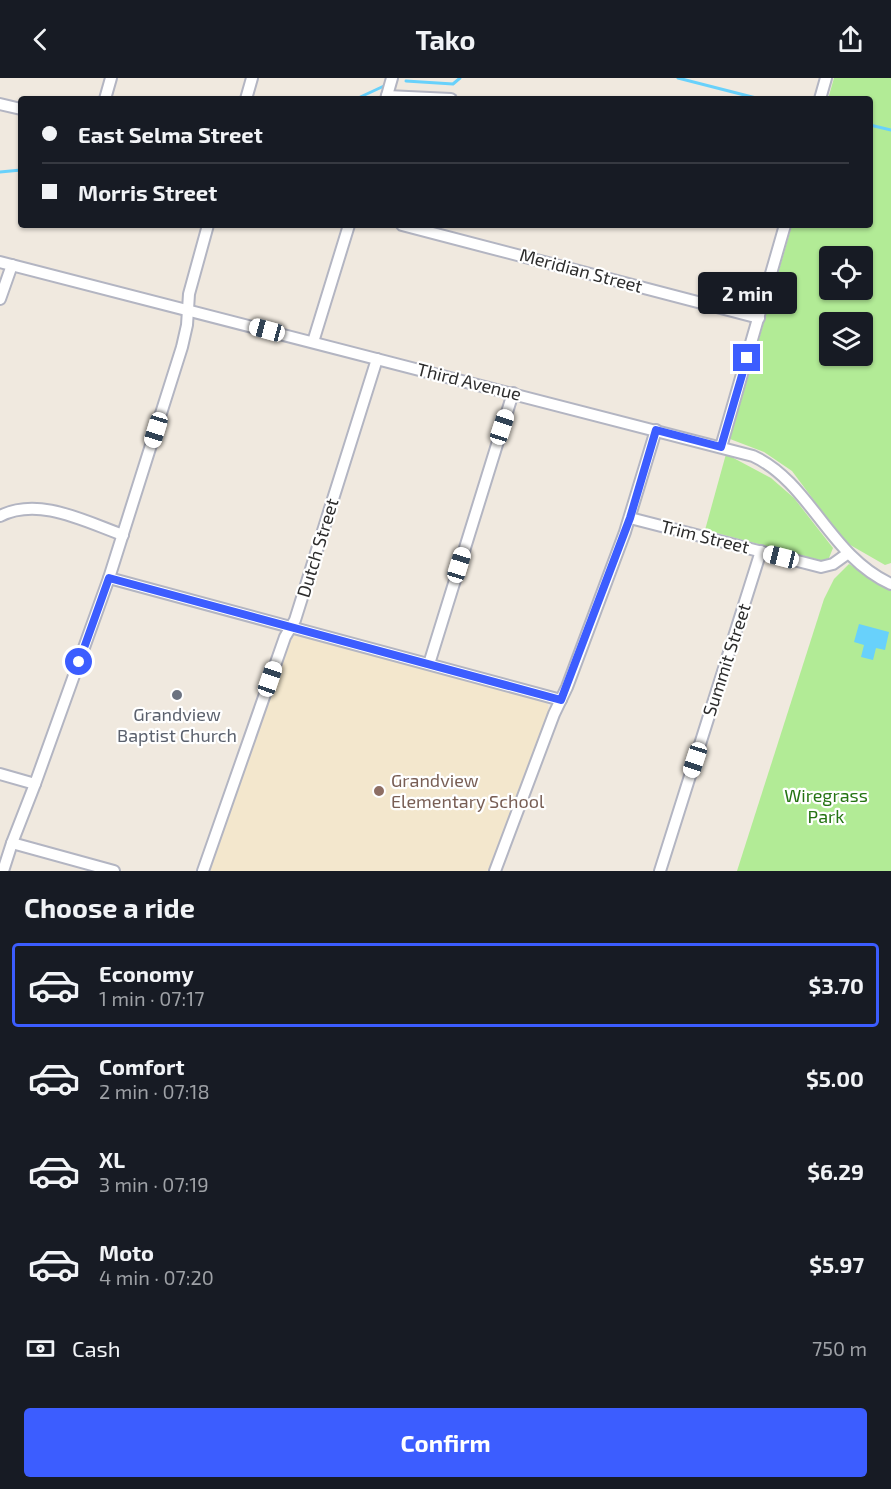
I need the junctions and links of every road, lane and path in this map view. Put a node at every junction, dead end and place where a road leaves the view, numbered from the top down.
1 (111, 78) edge
2 (252, 78) edge
3 (392, 78) edge
4 (826, 78) edge
5 (106, 96) edge
6 (247, 96) edge
7 (386, 96) edge
8 (821, 96) edge
9 (0, 104) edge
10 (18, 108) edge
11 (207, 228) edge
12 (348, 228) edge
13 (414, 228) edge
14 (784, 228) edge
15 (0, 261) edge
16 (12, 265) junction
17 (0, 299) edge
18 (187, 309) junction
19 (759, 318) junction
20 (313, 342) junction
21 (377, 359) junction
22 (513, 393) junction
23 (656, 430) junction
24 (721, 447) junction
25 (0, 516) edge
26 (630, 518) junction
27 (123, 535) junction
28 (761, 552) junction
29 (847, 554) junction
30 (109, 578) junction
31 (891, 584) edge
32 (291, 627) junction
33 (429, 664) junction
34 (561, 700) junction
35 (0, 774) edge
36 (35, 784) junction
37 (12, 843) junction
38 (3, 871) edge
39 (114, 871) edge
40 (203, 871) edge
41 (495, 871) edge
42 (660, 871) edge

1 - 5 street
2 - 6 street
3 - 7 street
4 - 8 street
9 - 10 street
11 - 18 street
12 - 20 street
13 - 19 street, Meridian Street
14 - 19 street
15 - 16 street, Third Avenue
16 - 17 street
16 - 18 street, Third Avenue
18 - 20 street, Third Avenue
18 - 27 street
19 - 24 street
20 - 21 street, Third Avenue
21 - 22 street, Third Avenue
21 - 32 street, Dutch Street
22 - 23 street, Third Avenue
22 - 33 street
23 - 24 street, Third Avenue
23 - 26 street
24 - 29 street, Third Avenue
25 - 27 street
26 - 28 street, Trim Street
26 - 34 street
27 - 30 street
28 - 29 street, Trim Street
28 - 42 street, Summit Street
29 - 31 street, Third Avenue
30 - 32 street
30 - 36 street
32 - 33 street
32 - 40 street, Dutch Street
33 - 34 street
34 - 41 street
35 - 36 street
36 - 37 street
37 - 38 street
37 - 39 street

